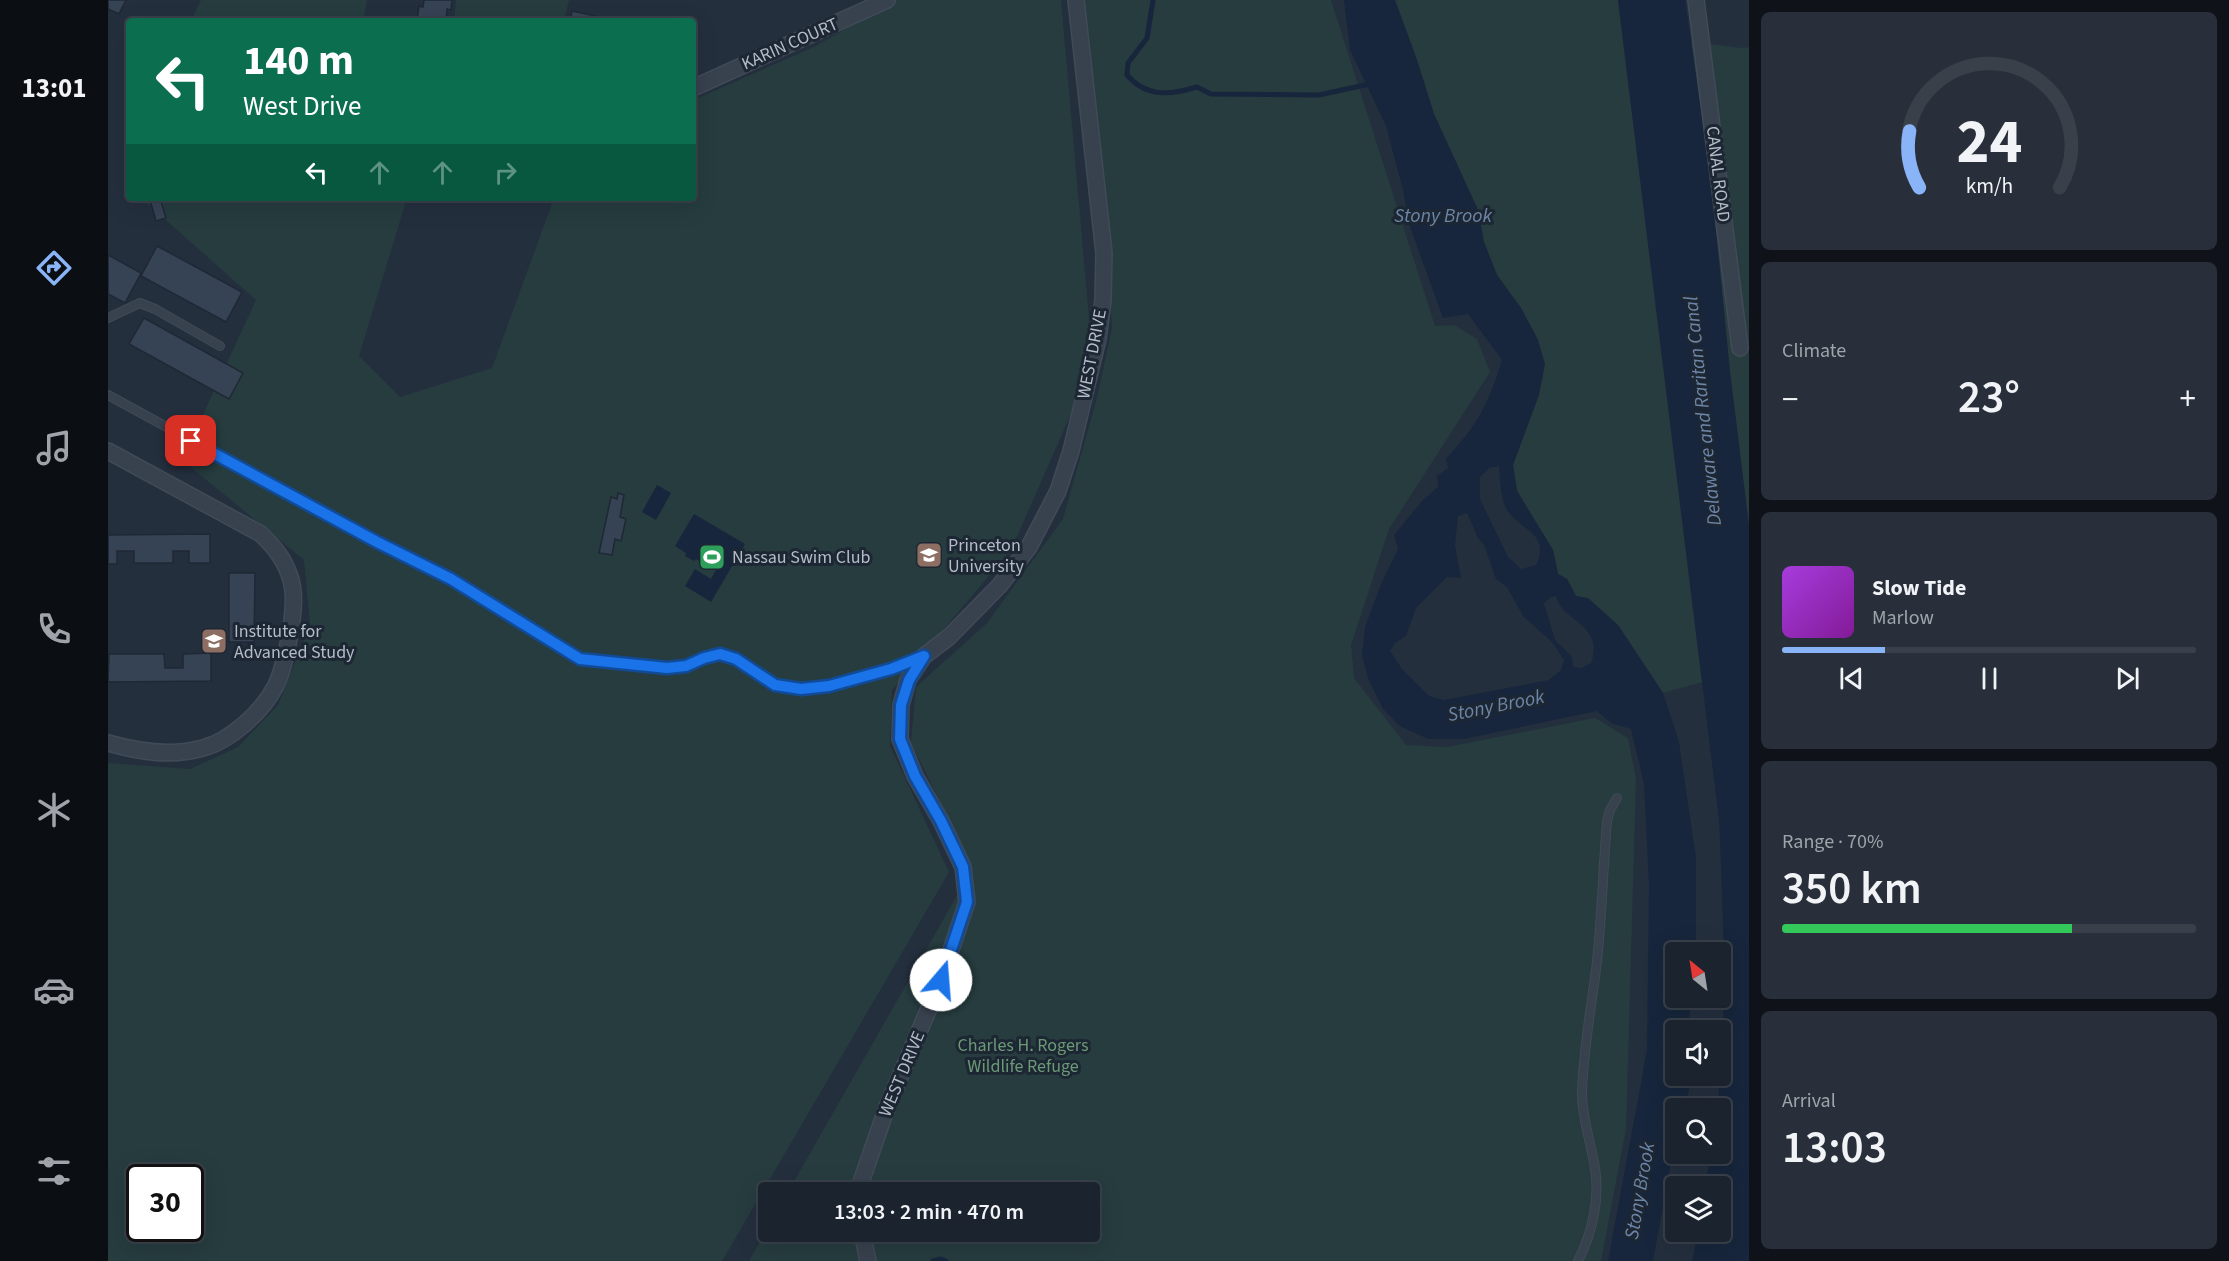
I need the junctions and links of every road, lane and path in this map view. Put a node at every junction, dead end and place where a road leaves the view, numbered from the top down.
1 (1076, 0) edge
2 (1696, 0) edge
3 (881, 2) edge
4 (696, 87) edge
5 (108, 318) edge
6 (220, 346) dead end
7 (1740, 348) dead end
8 (108, 395) edge
9 (108, 451) edge
10 (924, 656) junction
11 (108, 743) edge
12 (1617, 798) dead end
13 (861, 1182) edge
14 (864, 1242) edge
15 (868, 1261) edge
16 (1578, 1261) edge

1 - 10 street, WEST DRIVE
2 - 7 street, CANAL ROAD
3 - 4 street, KARIN COURT
5 - 6 lane
8 - 10 lane, WEST DRIVE
9 - 11 street
10 - 13 street, WEST DRIVE
12 - 16 lane
14 - 15 street

